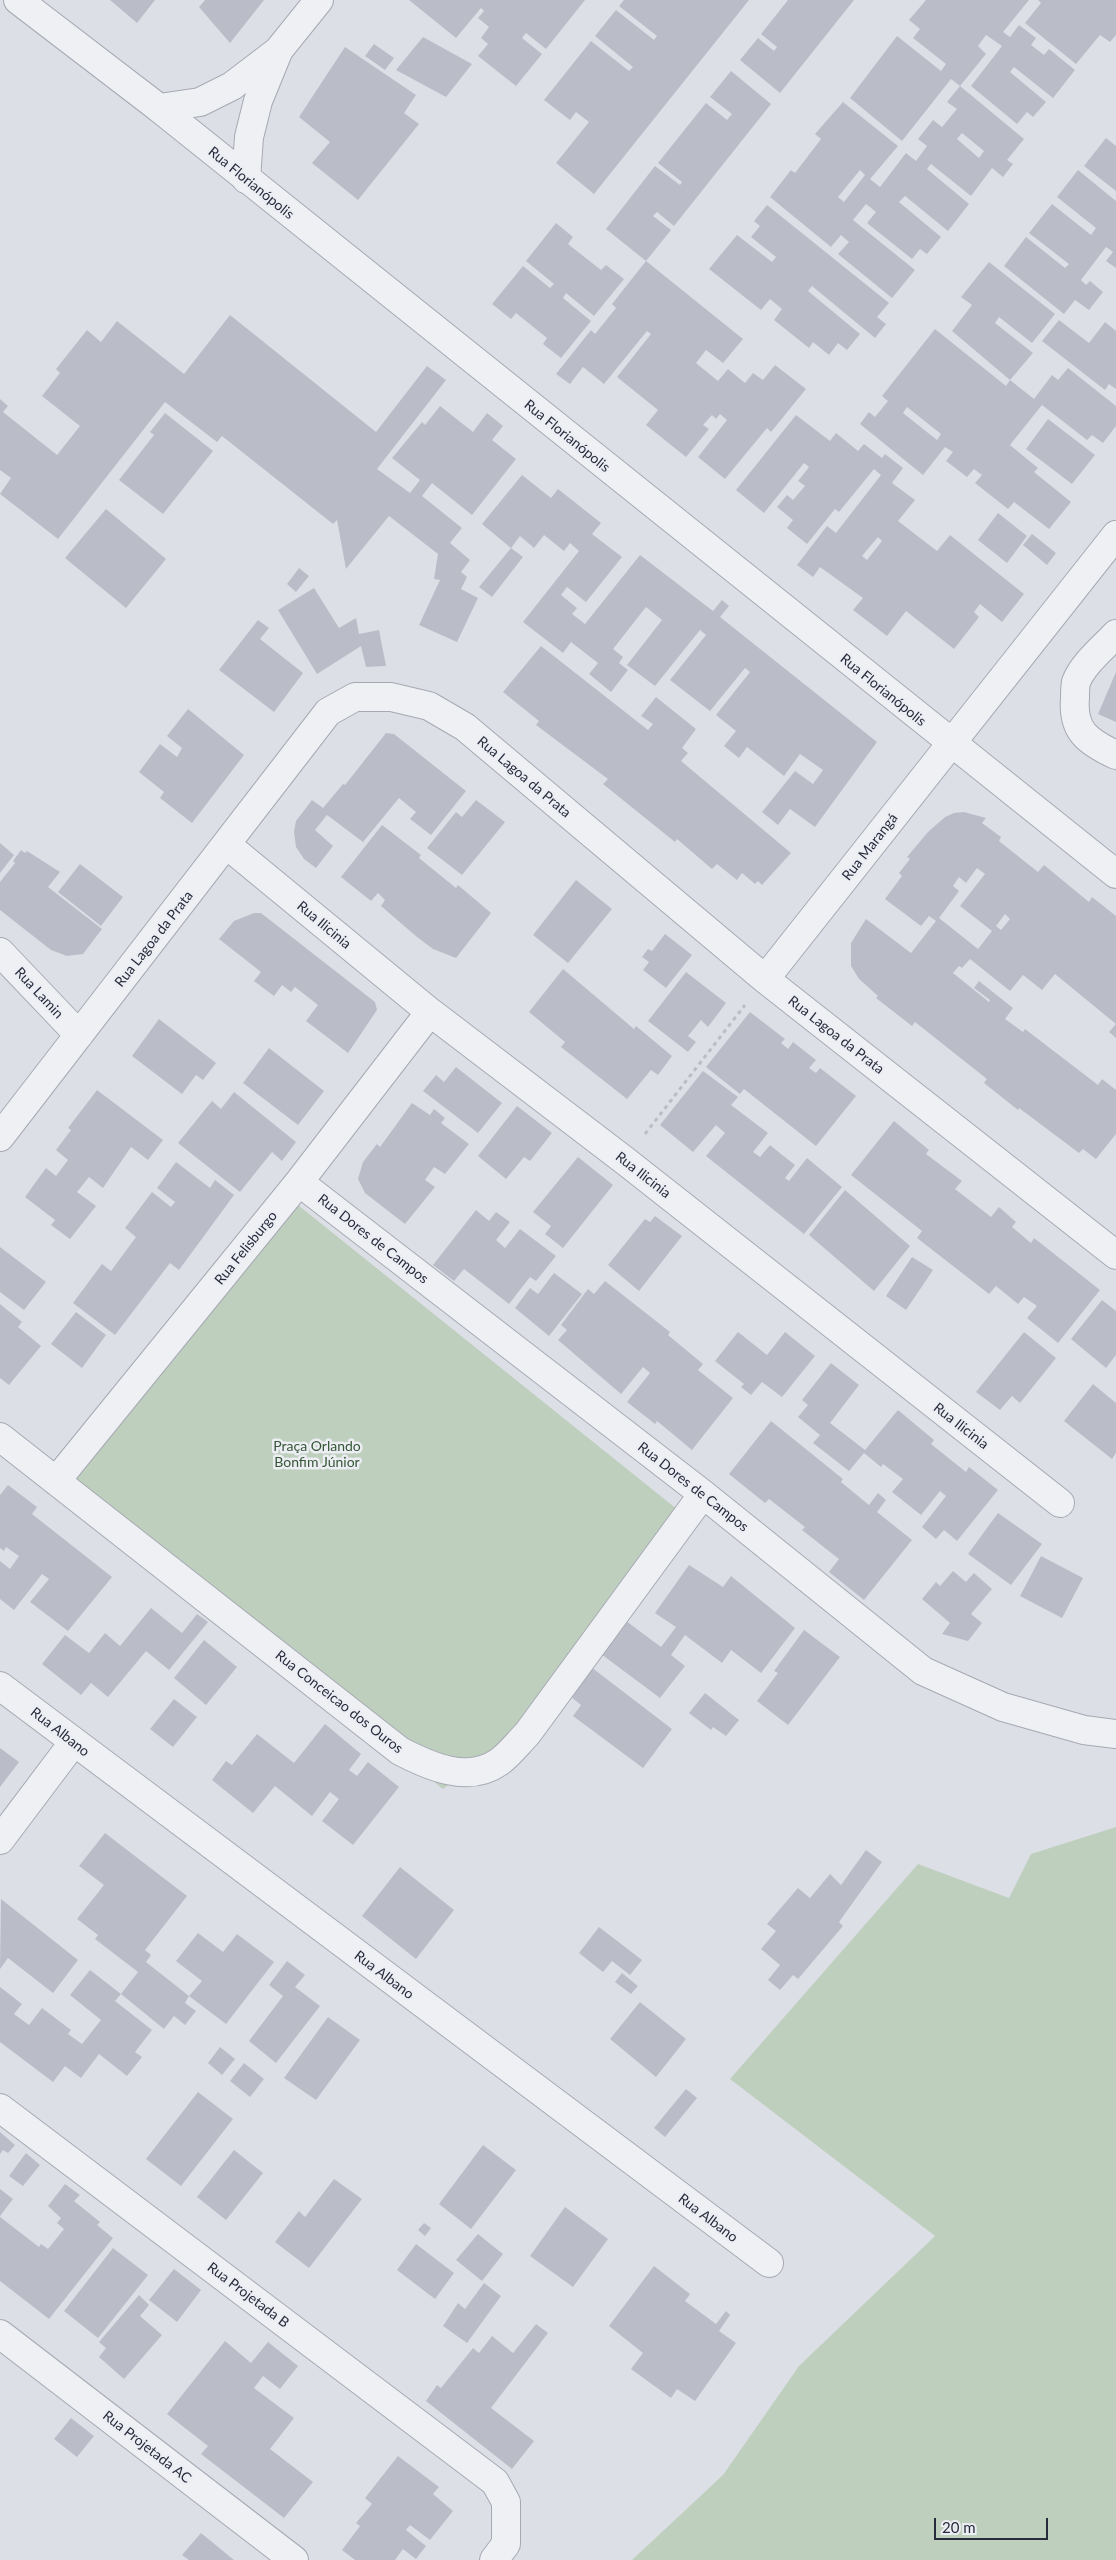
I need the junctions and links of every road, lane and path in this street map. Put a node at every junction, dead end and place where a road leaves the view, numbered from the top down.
1 (18, 0) edge
2 (318, 0) edge
3 (278, 51) junction
4 (159, 108) junction
5 (246, 178) junction
6 (1116, 535) edge
7 (1116, 634) edge
8 (951, 744) junction
9 (1116, 755) edge
10 (228, 845) junction
11 (1116, 874) edge
12 (0, 952) edge
13 (765, 979) junction
14 (430, 1012) junction
15 (79, 1035) junction
16 (0, 1137) edge
17 (624, 1160) junction
18 (299, 1182) junction
19 (1116, 1255) edge
20 (0, 1437) edge
21 (56, 1481) junction
22 (703, 1494) junction
23 (1060, 1503) dead end
24 (0, 1686) edge
25 (1116, 1734) edge
26 (73, 1742) junction
27 (0, 1840) edge
28 (0, 2108) edge
29 (769, 2263) dead end
30 (0, 2334) edge
31 (294, 2560) edge
32 (494, 2560) edge

1 - 4 street, Rua Florianópolis
2 - 3 street
3 - 4 street
3 - 5 street
4 - 5 street, Rua Florianópolis
5 - 8 street, Rua Florianópolis
6 - 8 street, Rua Marangá
7 - 9 street
8 - 11 street, Rua Florianópolis
8 - 13 street, Rua Marangá
10 - 13 street, Rua Lagoa da Prata
10 - 14 street, Rua Ilicinia
10 - 15 street, Rua Lagoa da Prata
12 - 15 street, Rua Lamin
13 - 17 path
13 - 19 street, Rua Lagoa da Prata
14 - 17 street, Rua Ilicinia
14 - 18 street, Rua Felisburgo
15 - 16 street, Rua Lagoa da Prata
17 - 23 street, Rua Ilicinia
18 - 21 street, Rua Felisburgo
18 - 22 street, Rua Dores de Campos
20 - 21 street, Rua Conceicao dos Ouros
21 - 22 street, Rua Conceicao dos Ouros
22 - 25 street, Rua Dores de Campos
24 - 26 street, Rua Albano
26 - 27 street
26 - 29 street, Rua Albano
28 - 32 street, Rua Projetada B
30 - 31 street, Rua Projetada AC

